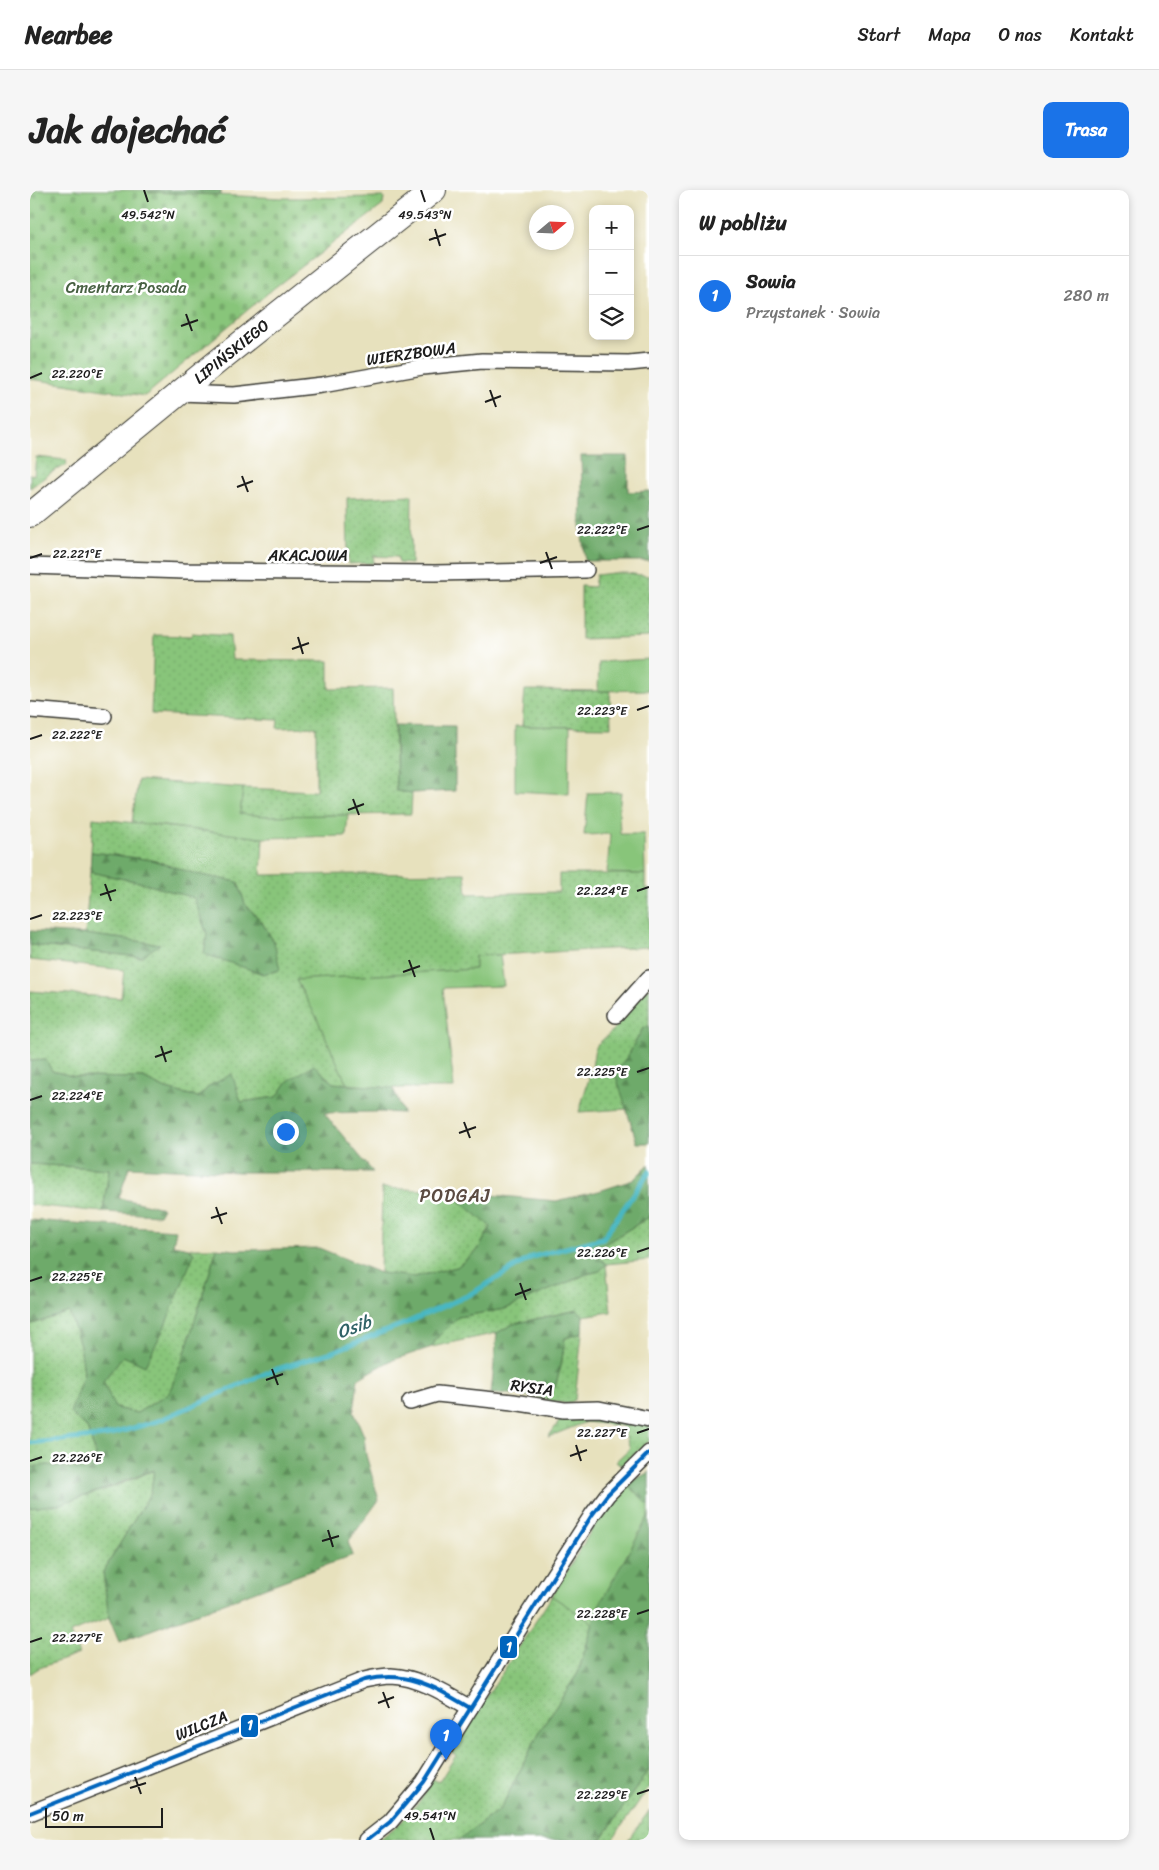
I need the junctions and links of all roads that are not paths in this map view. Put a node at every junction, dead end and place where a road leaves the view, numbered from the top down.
1 (434, 190) edge
2 (649, 361) edge
3 (179, 393) junction
4 (30, 515) edge
5 (30, 566) edge
6 (586, 570) dead end
7 (30, 710) edge
8 (104, 716) dead end
9 (649, 978) edge
10 (616, 1016) dead end
11 (410, 1402) dead end
12 (649, 1419) edge
13 (649, 1453) edge
14 (470, 1708) junction
15 (30, 1813) edge
16 (367, 1840) edge

1 - 3 main road, LIPIŃSKIEGO
2 - 3 street, WIERZBOWA
3 - 4 main road, LIPIŃSKIEGO
5 - 6 street, AKACJOWA
7 - 8 street
9 - 10 street
11 - 12 street, RYSIA
13 - 14 street
14 - 15 street, WILCZA
14 - 16 street

